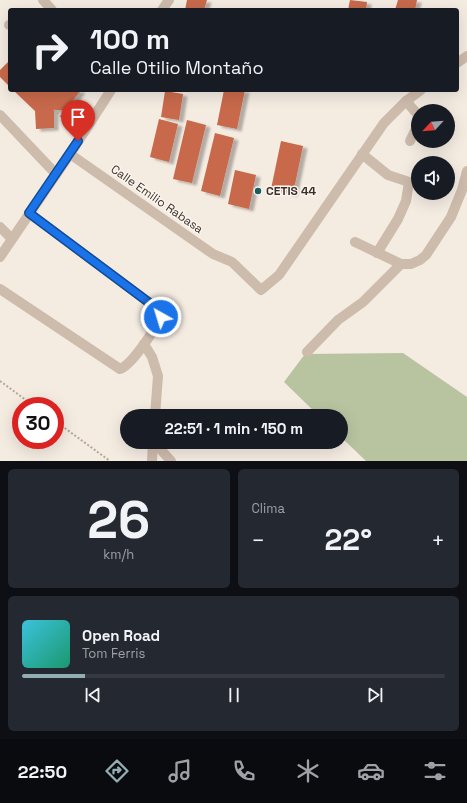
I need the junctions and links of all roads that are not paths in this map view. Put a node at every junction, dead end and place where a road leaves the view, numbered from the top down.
1 (43, 0) edge
2 (50, 8) edge
3 (110, 92) edge
4 (418, 92) edge
5 (406, 101) junction
6 (411, 107) edge
7 (0, 115) edge
8 (70, 154) junction
9 (362, 154) junction
10 (467, 172) edge
11 (56, 174) junction
12 (29, 213) junction
13 (0, 227) edge
14 (12, 238) junction
15 (355, 242) dead end
16 (377, 253) junction
17 (0, 257) edge
18 (401, 264) junction
19 (0, 289) edge
20 (144, 344) junction
21 (307, 352) dead end
22 (156, 409) edge
23 (153, 449) edge
24 (160, 449) edge
25 (152, 461) edge
26 (171, 461) edge

1 - 2 street
3 - 8 street
4 - 5 street
5 - 6 street
5 - 9 street
7 - 11 street
8 - 9 street, Calle Emilio Rabasa
8 - 11 street
9 - 16 street
10 - 18 street
11 - 12 street
12 - 14 street
12 - 20 street
13 - 14 street
14 - 17 street
15 - 16 street
16 - 18 street
18 - 21 street
19 - 20 street
20 - 22 street
23 - 25 street
24 - 26 street

